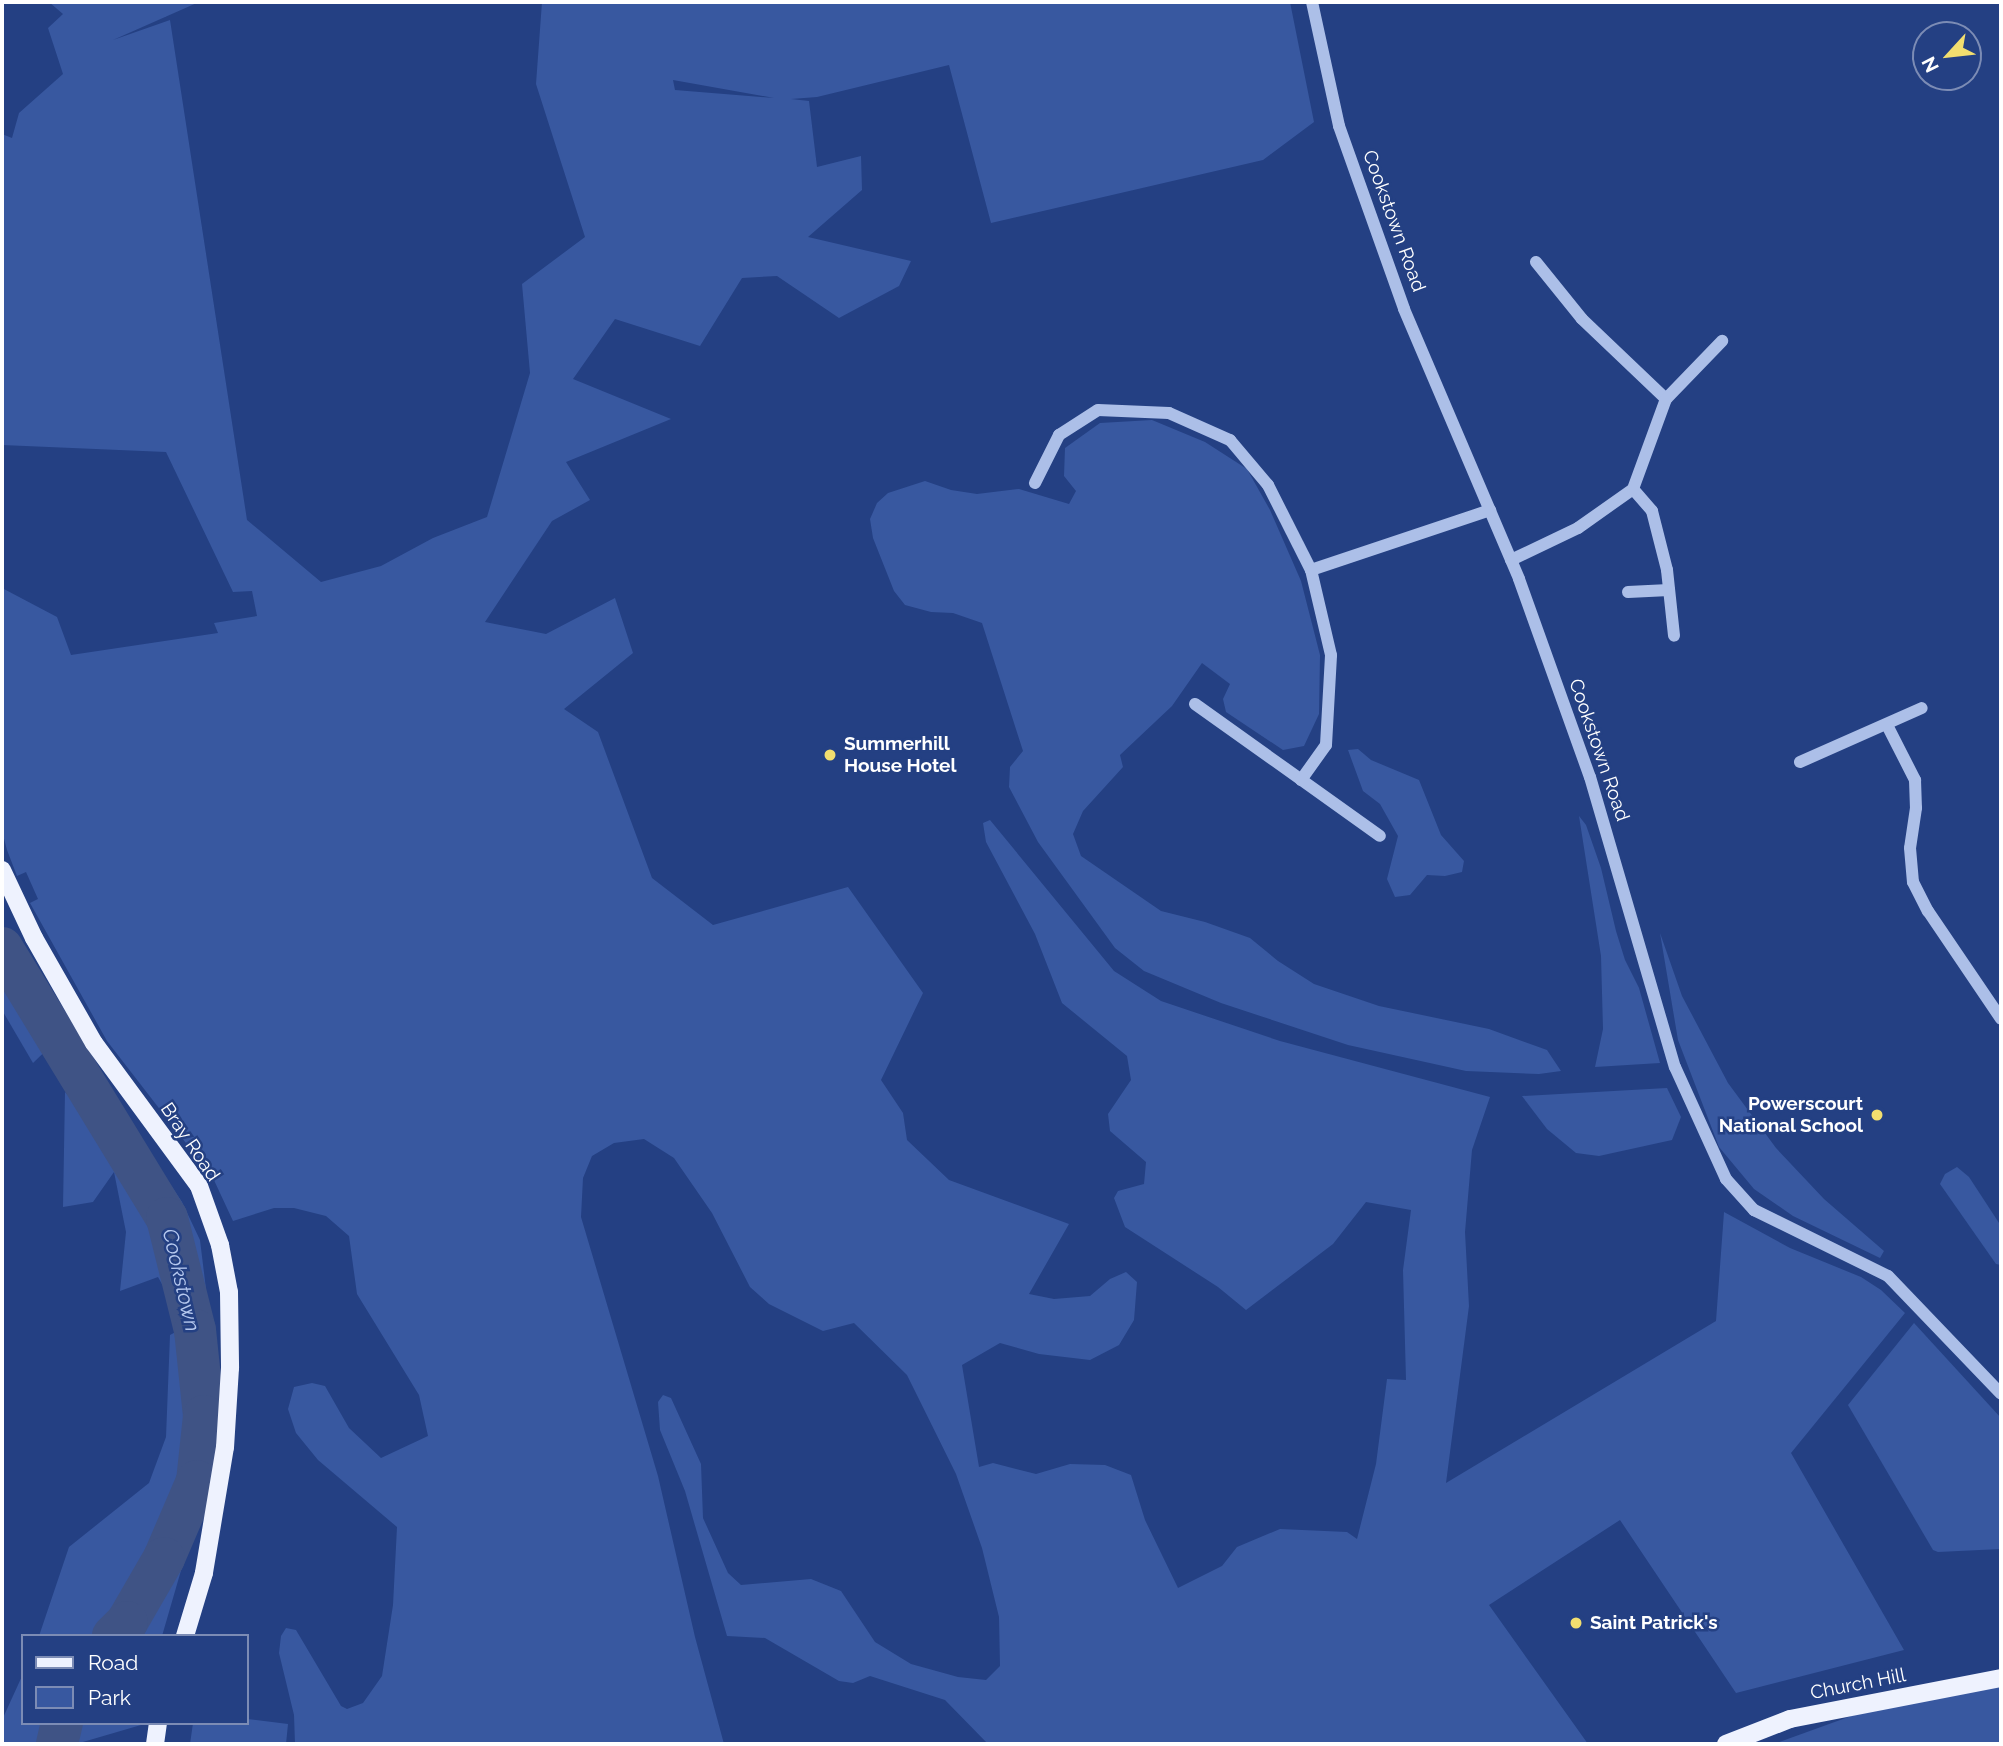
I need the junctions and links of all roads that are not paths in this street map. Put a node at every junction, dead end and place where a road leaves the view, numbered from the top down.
1 (1312, 2) edge
2 (1536, 262) dead end
3 (1721, 341) dead end
4 (1666, 399) junction
5 (1035, 484) dead end
6 (1633, 489) junction
7 (1490, 510) junction
8 (1511, 560) junction
9 (1311, 570) junction
10 (1669, 590) junction
11 (1628, 592) dead end
12 (1674, 636) dead end
13 (1195, 704) dead end
14 (1922, 708) dead end
15 (1887, 724) junction
16 (1800, 762) dead end
17 (1301, 780) junction
18 (1380, 836) dead end
19 (2, 870) edge
20 (2001, 1019) edge
21 (2001, 1394) edge
22 (186, 1634) edge
23 (2001, 1678) edge
24 (158, 1725) edge
25 (155, 1744) edge
26 (1726, 1744) edge

1 - 7 street, Cookstown Road
2 - 4 street
3 - 4 street
4 - 6 street
5 - 9 street
6 - 8 street
6 - 10 street
7 - 8 street, Cookstown Road
7 - 9 street
8 - 21 street, Cookstown Road
9 - 17 street
10 - 11 street
10 - 12 street
13 - 17 street
14 - 15 street
15 - 16 street
15 - 20 street
17 - 18 street
19 - 22 main road, Bray Road
23 - 26 main road, Church Hill
24 - 25 main road

